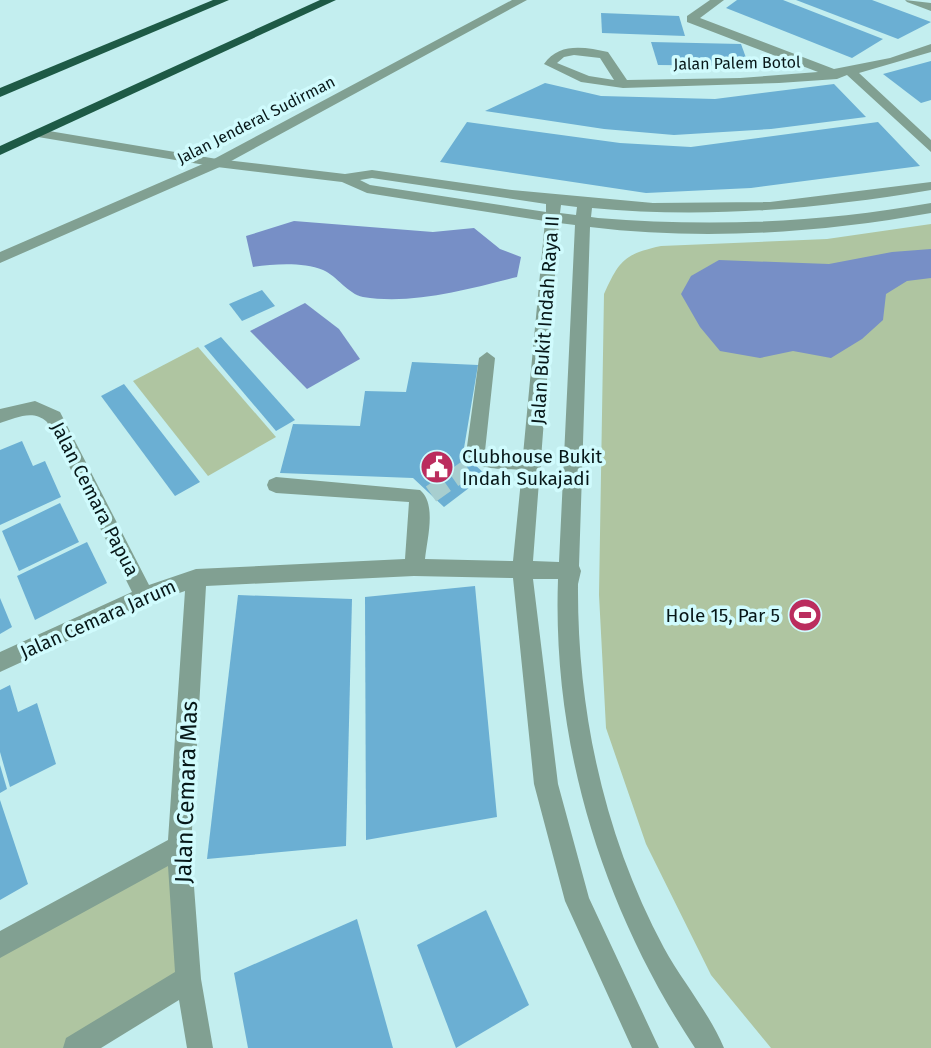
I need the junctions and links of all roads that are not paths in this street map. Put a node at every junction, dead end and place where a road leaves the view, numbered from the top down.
1 (223, 0) edge
2 (330, 0) edge
3 (521, 0) edge
4 (718, 0) edge
5 (911, 0) edge
6 (931, 7) edge
7 (931, 48) edge
8 (845, 74) junction
9 (623, 84) junction
10 (0, 93) edge
11 (43, 134) junction
12 (931, 148) edge
13 (0, 151) edge
14 (218, 163) junction
15 (931, 186) edge
16 (931, 208) edge
17 (553, 209) junction
18 (583, 212) junction
19 (0, 258) edge
20 (487, 358) dead end
21 (0, 416) edge
22 (534, 463) junction
23 (276, 485) dead end
24 (414, 567) junction
25 (522, 571) junction
26 (571, 571) junction
27 (197, 578) junction
28 (144, 596) junction
29 (0, 662) edge
30 (179, 848) junction
31 (0, 945) edge
32 (188, 979) junction
33 (76, 1048) edge
34 (200, 1048) edge
35 (646, 1048) edge
36 (711, 1048) edge

1 - 10 highway
2 - 11 highway
3 - 14 street, Jalan Jenderal Sudirman
4 - 8 street
5 - 6 street
7 - 8 street, Jalan Palem Botol
8 - 9 street, Jalan Palem Botol
8 - 12 street
9 - 9 street, Jalan Palem Botol
11 - 13 highway
11 - 14 street
14 - 17 street
14 - 19 street, Jalan Jenderal Sudirman
15 - 18 street
16 - 18 street
17 - 18 street
17 - 22 street, Jalan Bukit Indah Raya II
18 - 26 street
20 - 22 street
21 - 28 street, Jalan Cemara Papua
22 - 25 street, Jalan Bukit Indah Raya II
23 - 24 street
24 - 25 street, Jalan Cemara Jarum
24 - 27 street, Jalan Cemara Jarum
25 - 26 street, Jalan Cemara Jarum
25 - 35 street, Jalan Bukit Indah Raya II
26 - 36 street
27 - 28 street, Jalan Cemara Jarum
27 - 30 street, Jalan Cemara Mas
28 - 29 street, Jalan Cemara Jarum
30 - 31 street
30 - 32 street, Jalan Cemara Mas
32 - 33 street
32 - 34 street, Jalan Cemara Mas

